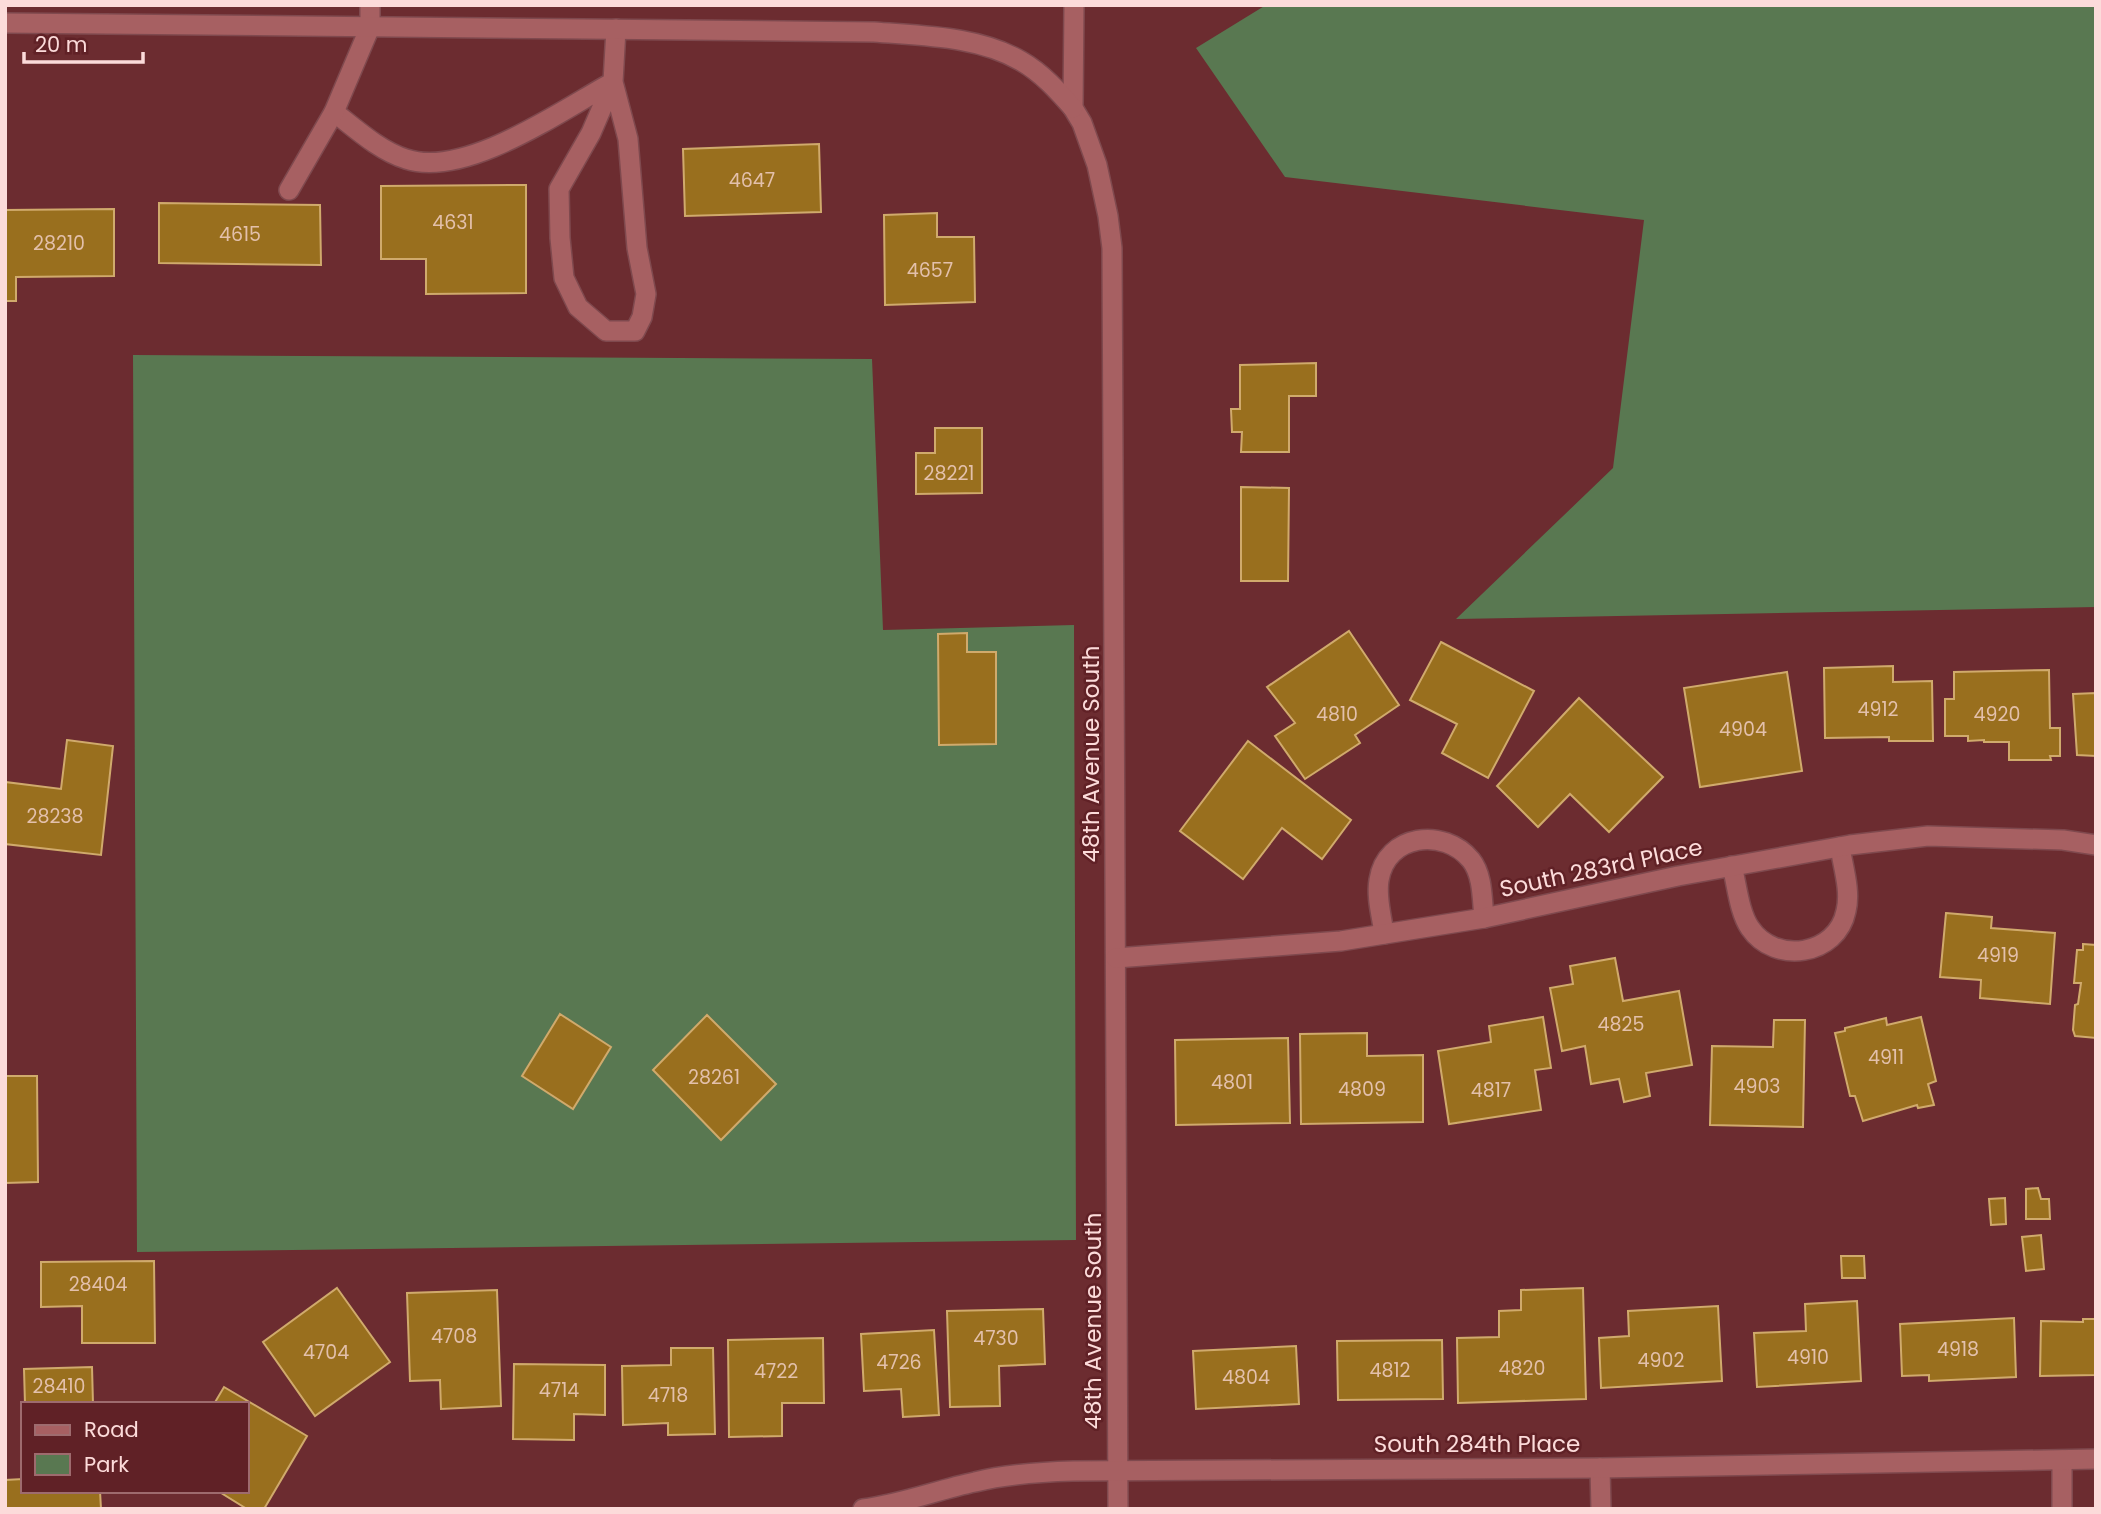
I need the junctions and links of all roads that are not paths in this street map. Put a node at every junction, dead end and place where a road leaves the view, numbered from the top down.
1 (370, 5) edge
2 (1074, 5) edge
3 (5, 23) edge
4 (370, 27) junction
5 (616, 29) junction
6 (613, 82) junction
7 (1073, 108) junction
8 (334, 112) junction
9 (289, 190) dead end
10 (2096, 845) edge
11 (1840, 847) junction
12 (1732, 866) junction
13 (1485, 918) junction
14 (1384, 934) junction
15 (1116, 958) junction
16 (2062, 1460) junction
17 (2096, 1460) edge
18 (1600, 1468) junction
19 (1118, 1471) junction
20 (863, 1509) edge
21 (1118, 1509) edge
22 (1601, 1509) edge
23 (2062, 1509) edge

1 - 4 street
2 - 7 street, 48th Avenue South
3 - 4 street
4 - 5 street
4 - 8 street
5 - 6 street
5 - 7 street
6 - 6 street
6 - 8 street
7 - 15 street, 48th Avenue South
8 - 9 street
10 - 11 street, South 283rd Place
11 - 12 street, South 283rd Place
11 - 12 street
12 - 13 street, South 283rd Place
13 - 14 street, South 283rd Place
13 - 14 street
14 - 15 street, South 283rd Place
15 - 19 street, 48th Avenue South
16 - 17 street, South 284th Place
16 - 18 street, South 284th Place
16 - 23 street
18 - 19 street, South 284th Place
18 - 22 street
19 - 20 street, South 284th Place
19 - 21 street, 48th Avenue South

